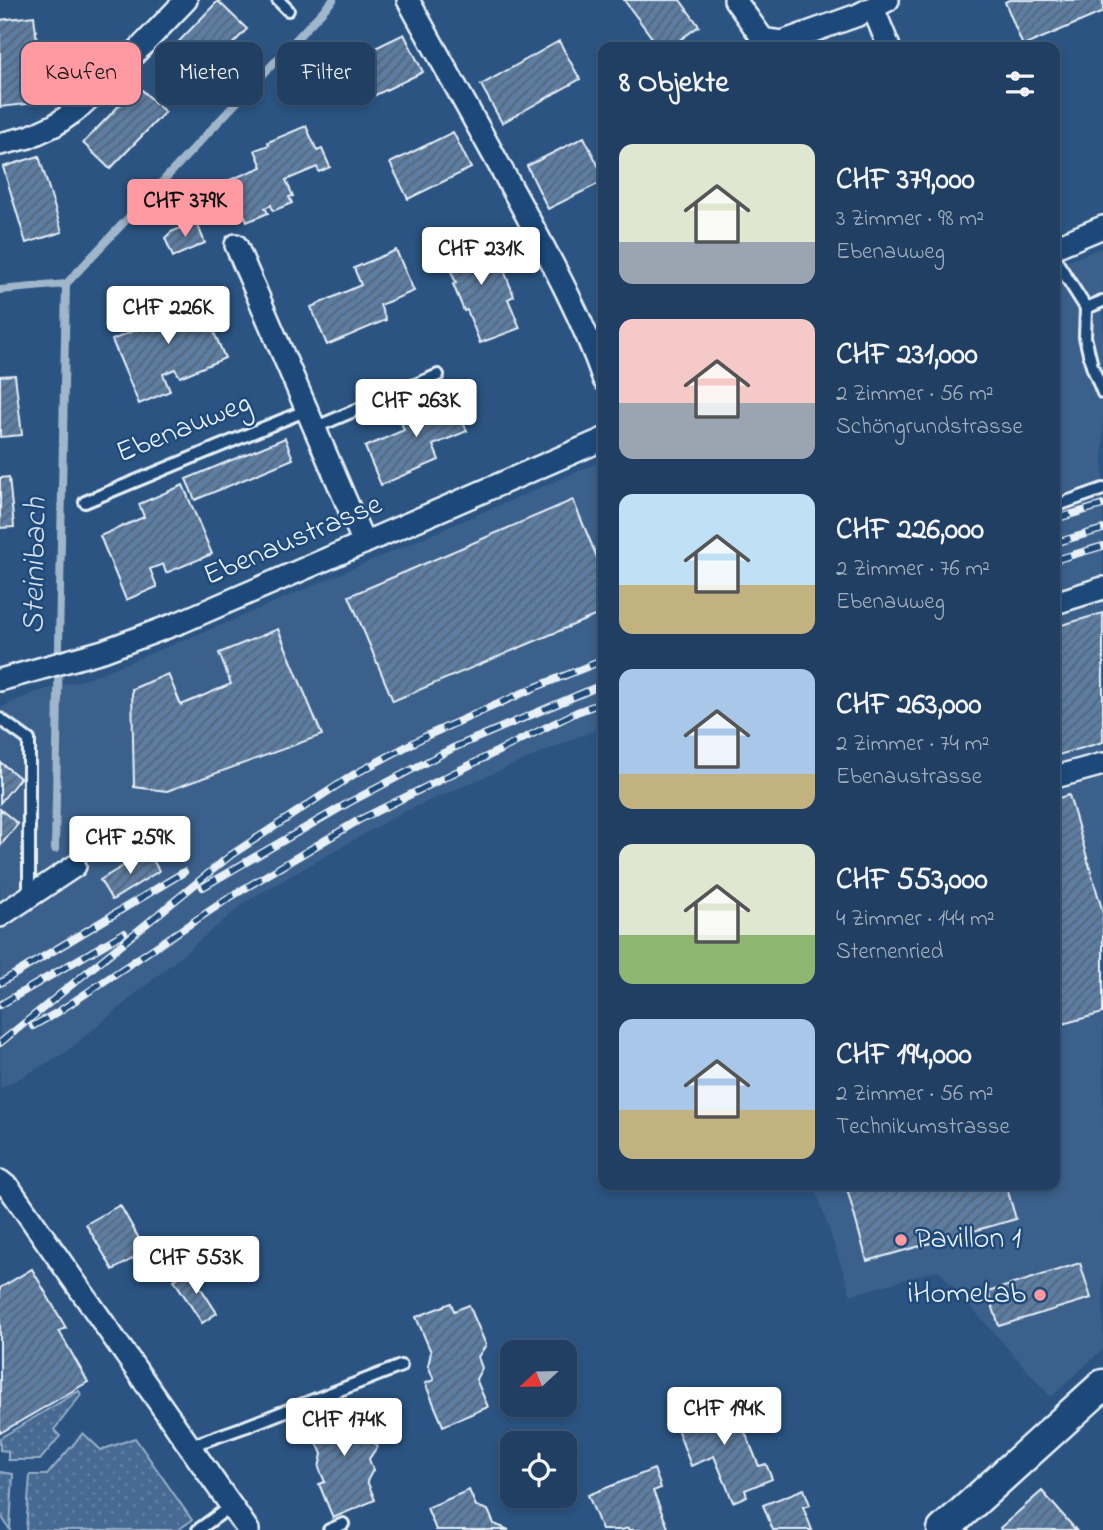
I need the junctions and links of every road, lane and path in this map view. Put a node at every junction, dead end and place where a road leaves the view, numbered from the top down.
1 (278, 0) edge
2 (408, 0) edge
3 (735, 0) edge
4 (180, 3) edge
5 (880, 4) edge
6 (288, 10) dead end
7 (888, 42) edge
8 (0, 144) edge
9 (1103, 227) edge
10 (236, 245) dead end
11 (1060, 245) edge
12 (1060, 267) edge
13 (1103, 301) edge
14 (1086, 308) junction
15 (598, 363) edge
16 (438, 375) dead end
17 (1103, 393) edge
18 (310, 419) junction
19 (598, 442) edge
20 (1103, 489) edge
21 (85, 502) dead end
22 (1060, 504) edge
23 (364, 543) junction
24 (1103, 588) edge
25 (1060, 601) edge
26 (0, 680) edge
27 (0, 719) edge
28 (1103, 764) edge
29 (1060, 776) edge
30 (75, 866) dead end
31 (29, 897) junction
32 (0, 916) edge
33 (0, 1181) edge
34 (401, 1366) dead end
35 (1103, 1385) edge
36 (190, 1446) junction
37 (231, 1506) junction
38 (343, 1524) dead end
39 (198, 1530) edge
40 (248, 1530) edge
41 (329, 1530) edge
42 (943, 1530) edge

1 - 6 lane
2 - 15 street
3 - 5 street
4 - 8 street
5 - 7 street
9 - 11 street
10 - 18 street
12 - 14 lane
13 - 14 lane
14 - 17 lane
16 - 18 lane, Ebenauweg
18 - 21 lane, Ebenauweg
18 - 23 street
19 - 23 street, Ebenaustrasse
20 - 22 lane
23 - 26 street, Ebenaustrasse
24 - 25 street
27 - 31 lane
28 - 29 street
30 - 31 street
31 - 32 street
33 - 36 street
34 - 36 lane
35 - 42 street
36 - 37 street
37 - 39 lane
37 - 40 street
38 - 41 lane

